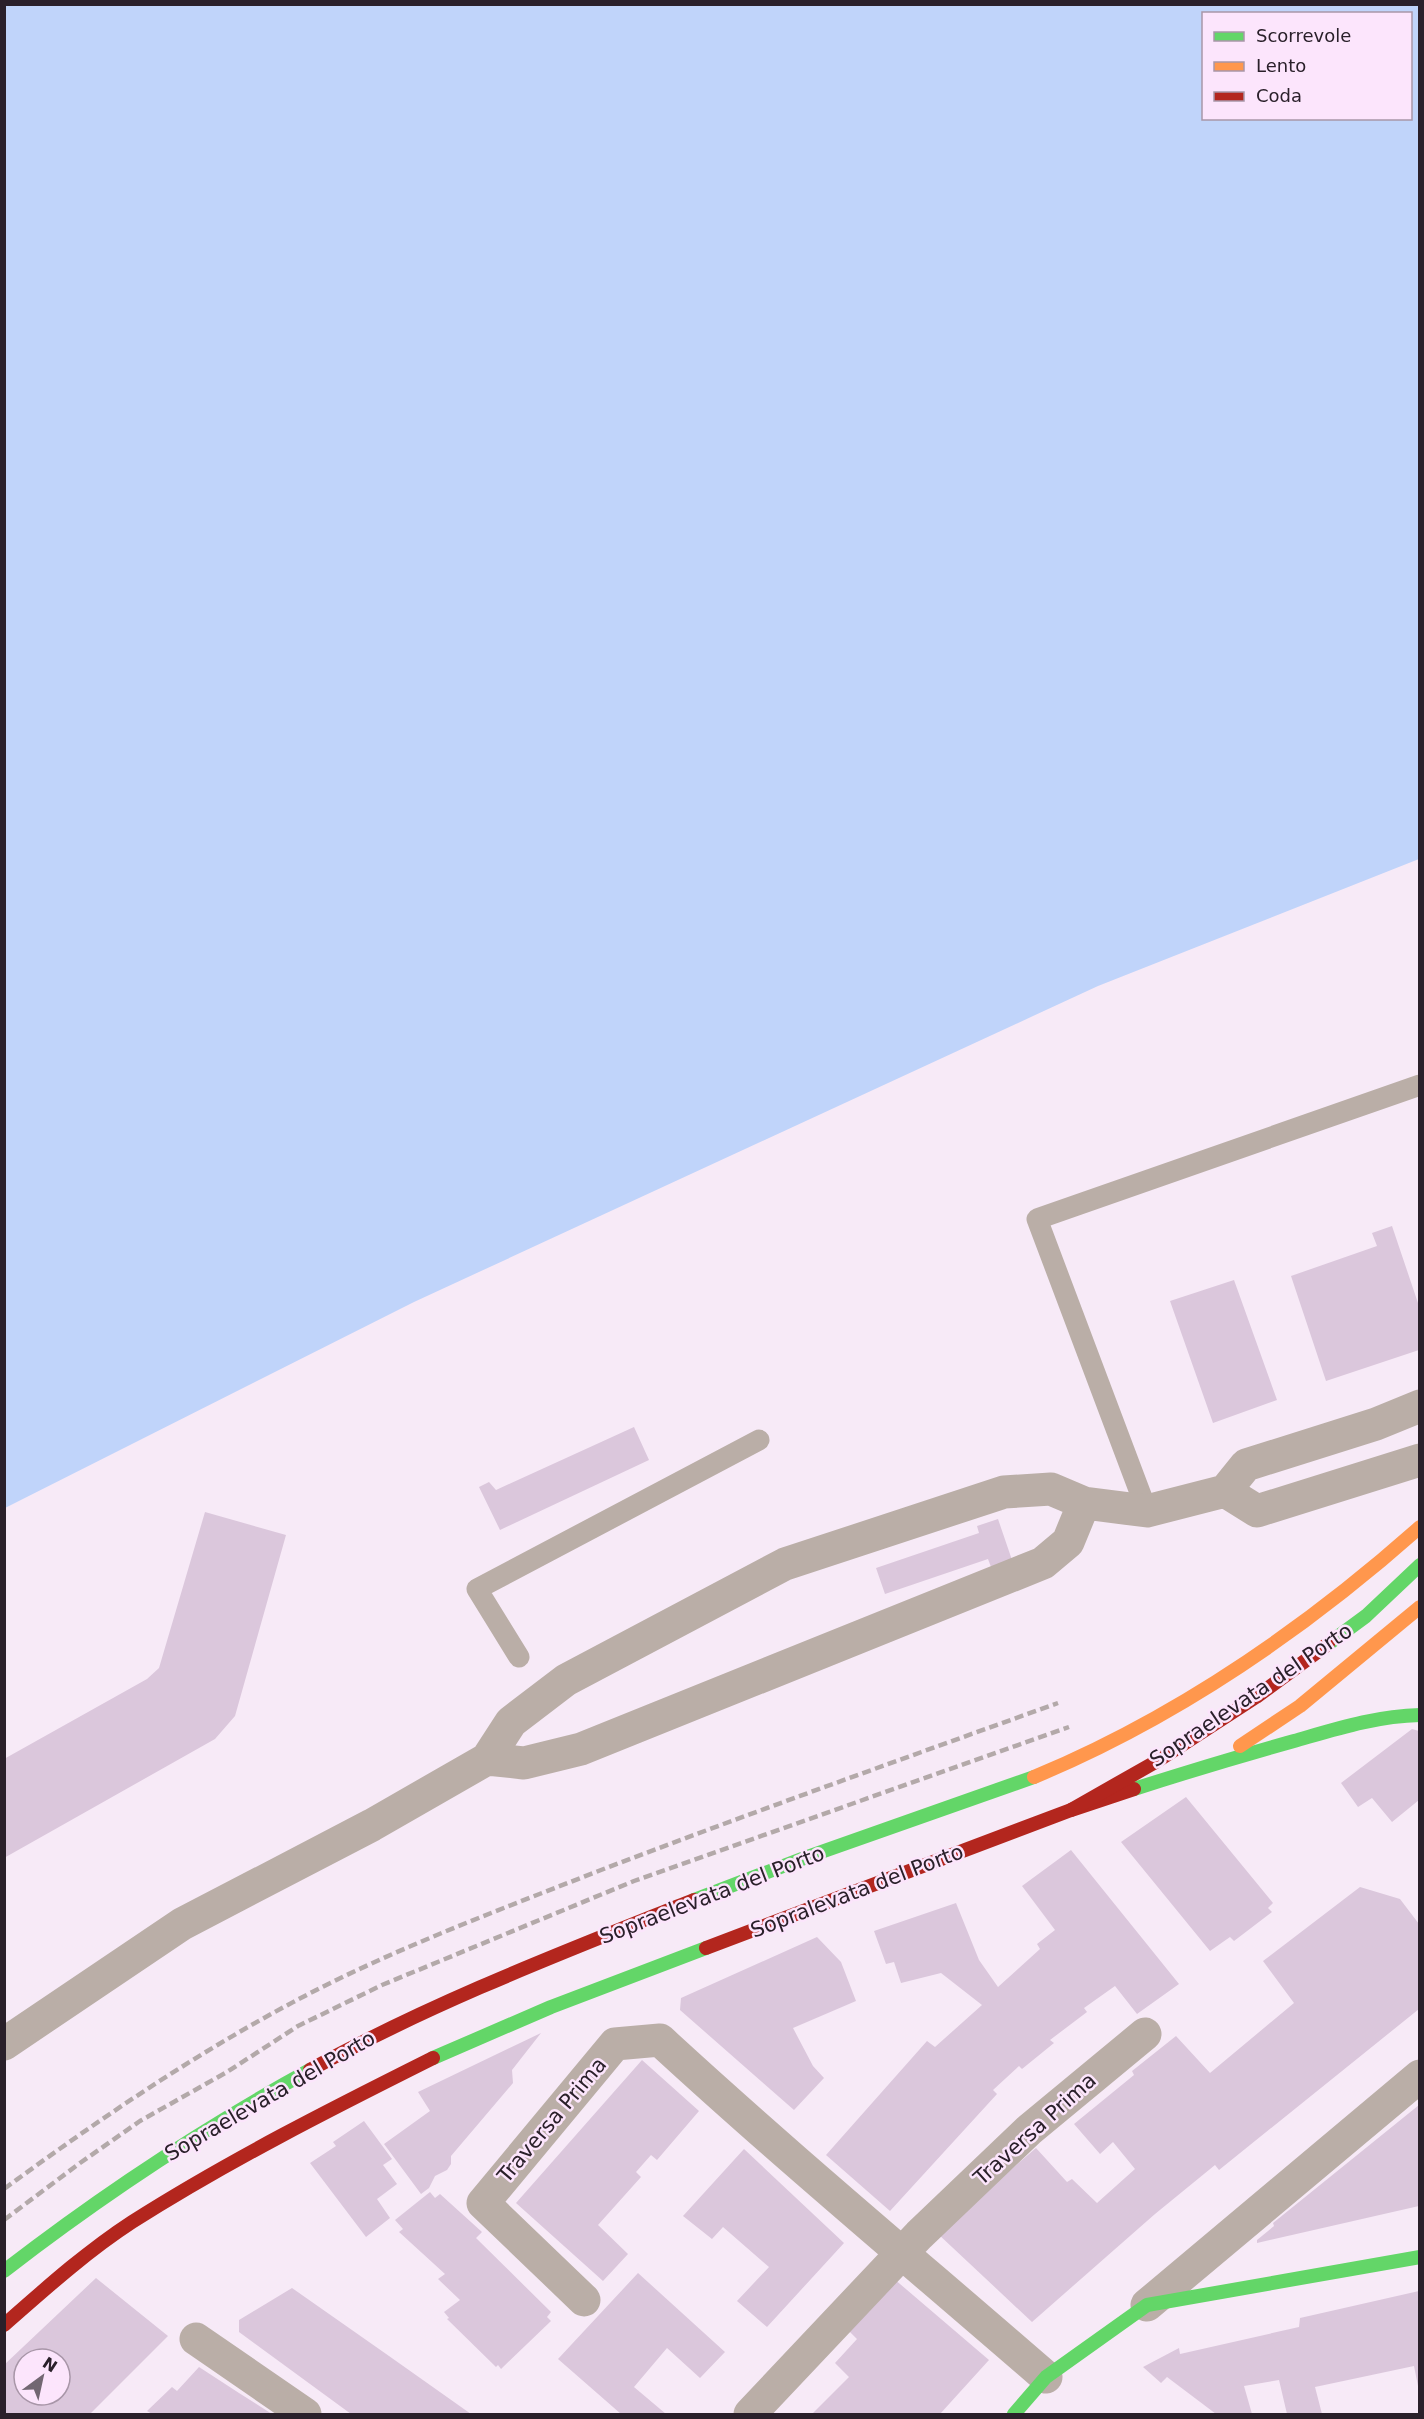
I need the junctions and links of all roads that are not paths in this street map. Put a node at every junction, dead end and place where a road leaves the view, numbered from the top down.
1 (1419, 1085) edge
2 (1419, 1406) edge
3 (759, 1440) dead end
4 (1419, 1460) edge
5 (1225, 1491) junction
6 (1083, 1503) junction
7 (1147, 1511) junction
8 (1419, 1527) edge
9 (1419, 1565) edge
10 (1419, 1607) edge
11 (519, 1657) dead end
12 (1419, 1715) edge
13 (487, 1759) junction
14 (1208, 1765) junction
15 (1071, 1810) junction
16 (642, 1972) joint
17 (1145, 2034) dead end
18 (4, 2044) edge
19 (1419, 2076) edge
20 (902, 2252) junction
21 (1419, 2257) edge
22 (4, 2271) edge
23 (584, 2300) dead end
24 (1146, 2305) junction
25 (4, 2325) edge
26 (196, 2339) dead end
27 (1046, 2377) junction
28 (305, 2415) edge
29 (750, 2415) edge
30 (1014, 2415) edge

1 - 7 lane
2 - 5 street
3 - 11 lane
4 - 5 street
5 - 7 street
6 - 7 street
6 - 13 street
6 - 13 street
8 - 22 main road, Sopraelevata del Porto, bridge
9 - 15 main road, Sopraelevata del Porto, bridge
10 - 14 main road
12 - 14 main road
13 - 18 street
14 - 15 main road
15 - 16 main road, Sopralevata del Porto
16 - 25 main road, Sopraelevata del Porto
17 - 20 street, Traversa Prima
19 - 24 street
20 - 23 street, Traversa Prima
20 - 27 street, Traversa Prima
20 - 29 street, Traversa Prima
21 - 24 main road
24 - 27 main road
26 - 28 street
27 - 30 main road

